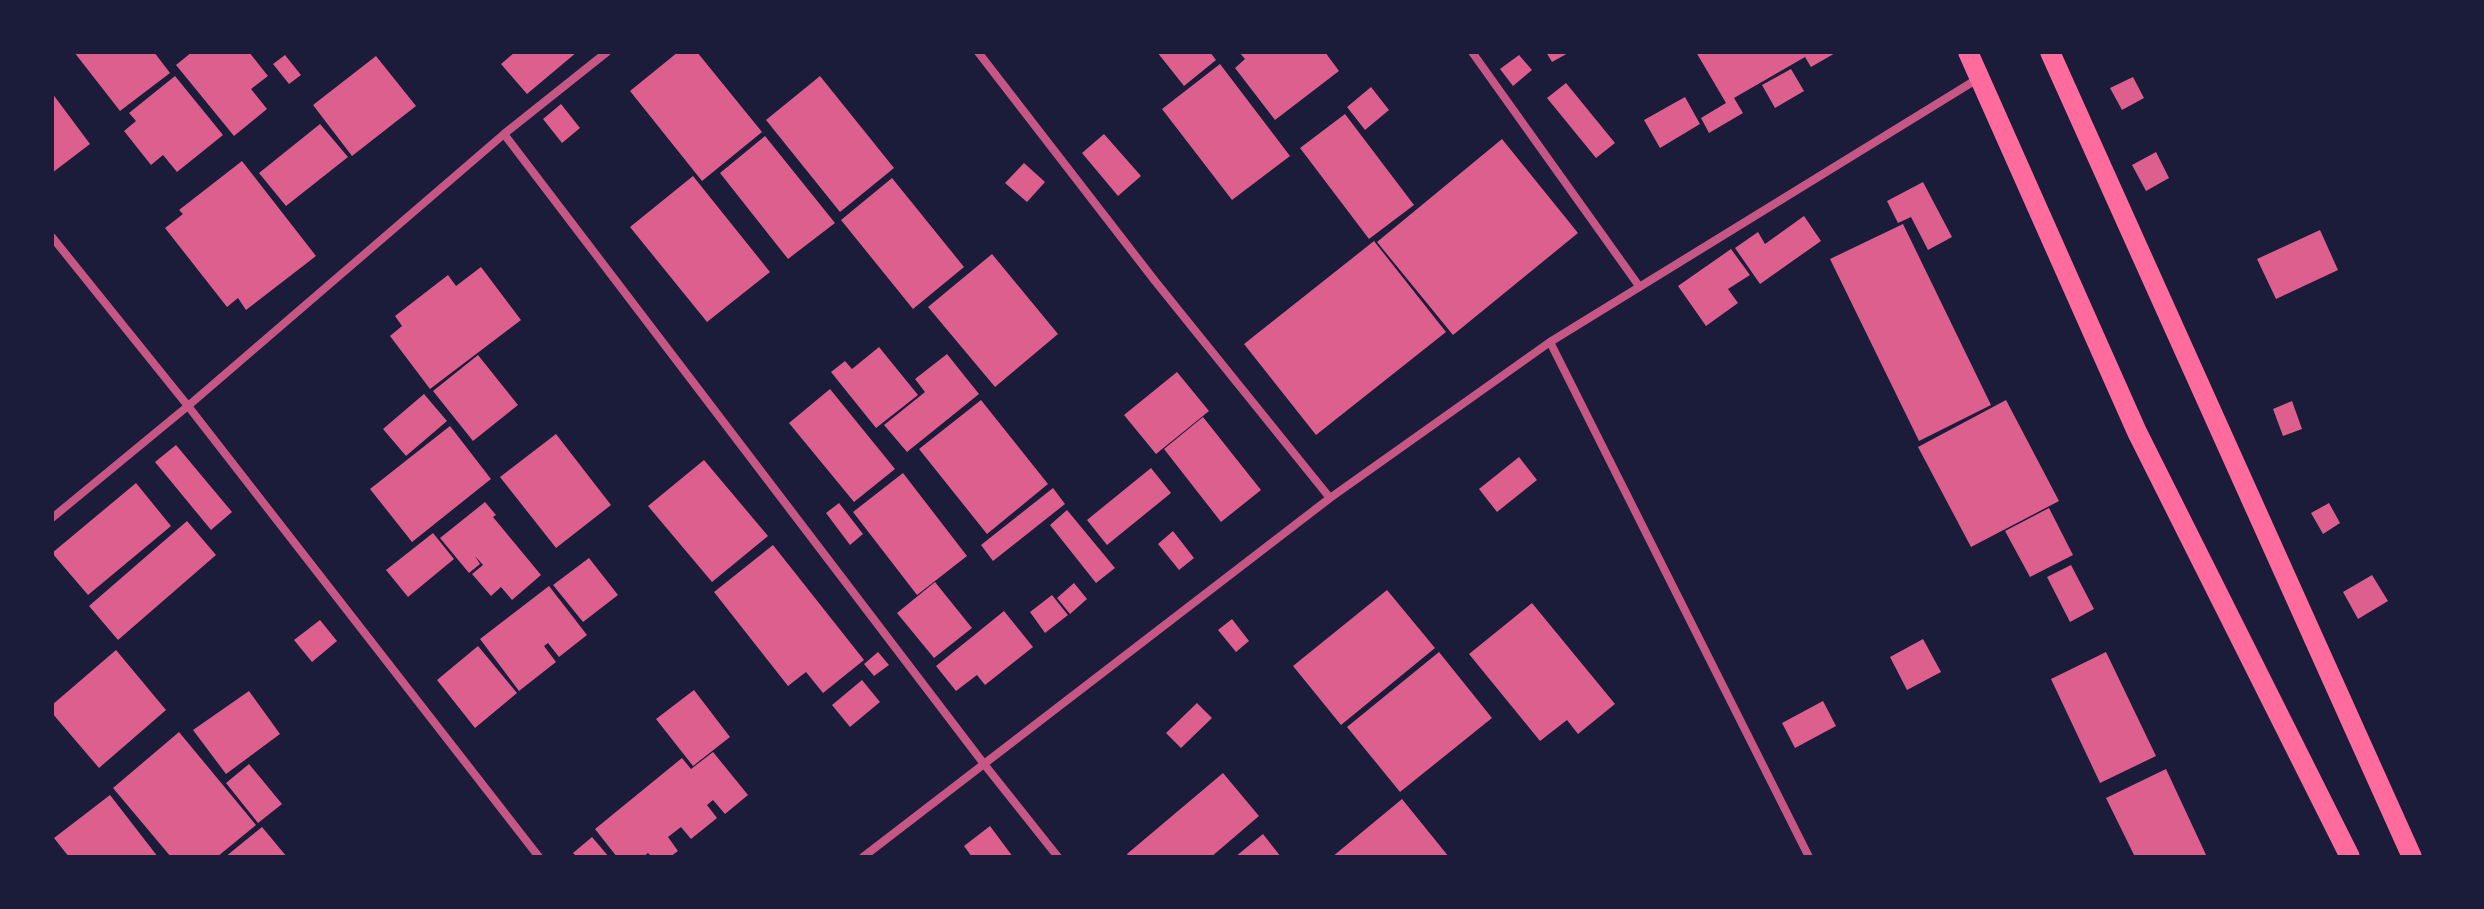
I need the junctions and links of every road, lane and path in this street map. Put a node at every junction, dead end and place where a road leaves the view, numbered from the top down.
1 (607, 52) edge
2 (978, 52) edge
3 (1472, 52) edge
4 (1968, 52) edge
5 (2050, 52) edge
6 (1980, 77) junction
7 (504, 134) junction
8 (52, 237) edge
9 (1639, 286) junction
10 (1550, 342) junction
11 (188, 406) junction
12 (1330, 498) junction
13 (52, 518) edge
14 (984, 764) junction
15 (539, 857) edge
16 (863, 857) edge
17 (1058, 857) edge
18 (1809, 857) edge
19 (2350, 857) edge
20 (2412, 857) edge

1 - 7 street
2 - 12 street
3 - 9 street
4 - 6 main road
5 - 20 main road
6 - 9 street
6 - 19 main road
7 - 11 street
7 - 14 street
8 - 11 street
9 - 10 street
10 - 12 street
10 - 18 street
11 - 13 street
11 - 15 street
12 - 14 street
14 - 16 street
14 - 17 street

